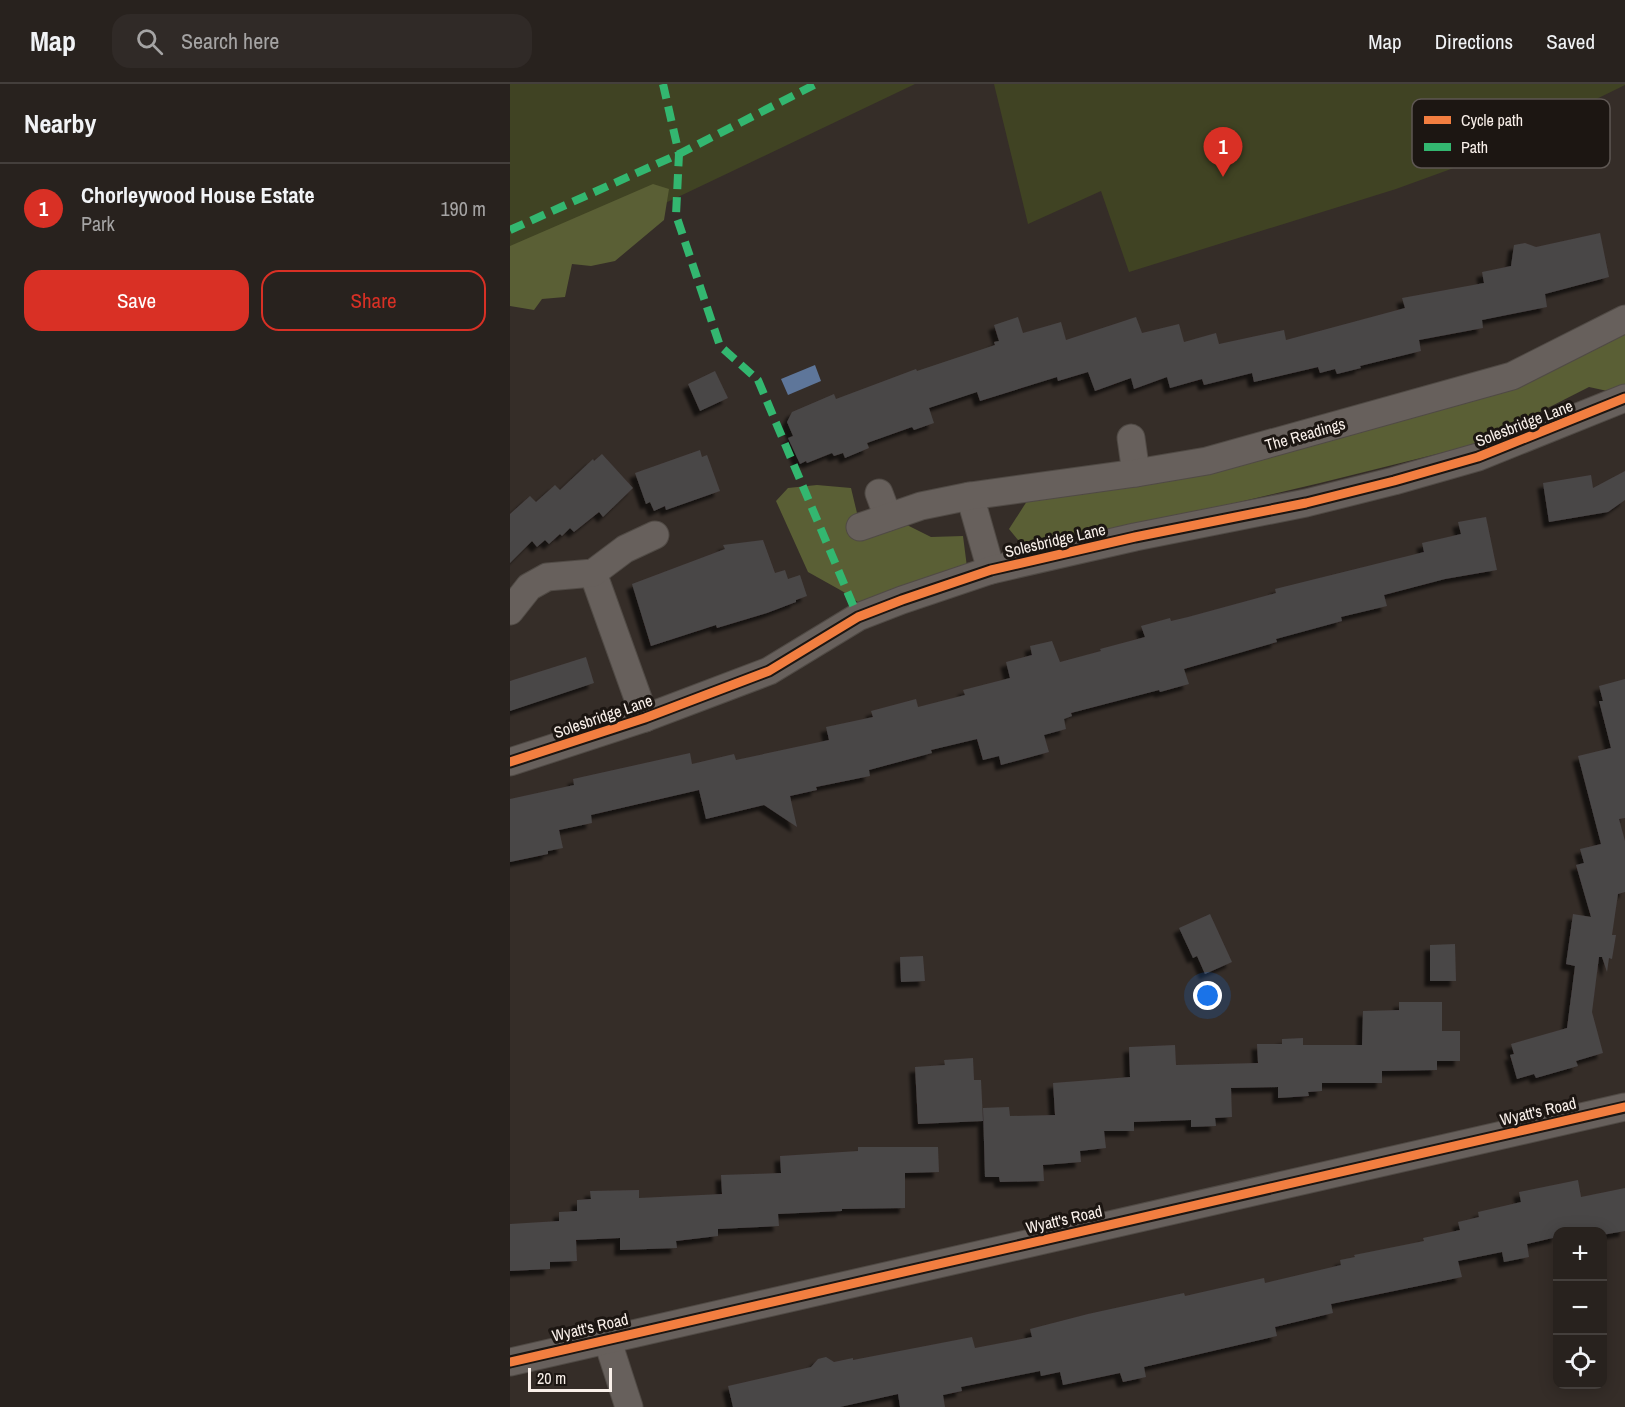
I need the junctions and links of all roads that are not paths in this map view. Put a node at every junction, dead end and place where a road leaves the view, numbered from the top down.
1 (1625, 319) edge
2 (1625, 398) edge
3 (1131, 438) dead end
4 (1136, 473) junction
5 (970, 496) junction
6 (860, 527) dead end
7 (655, 535) dead end
8 (991, 570) junction
9 (592, 573) junction
10 (510, 612) edge
11 (645, 718) junction
12 (510, 762) edge
13 (1625, 1107) edge
14 (607, 1339) junction
15 (510, 1362) edge
16 (629, 1407) edge

1 - 4 street, The Readings
2 - 8 street, Solesbridge Lane
3 - 4 street
4 - 5 street, The Readings
5 - 6 street, The Readings
5 - 8 street
7 - 9 street
8 - 11 street, Solesbridge Lane
9 - 10 street
9 - 11 street
11 - 12 street, Solesbridge Lane
13 - 14 street, Wyatt's Road
14 - 15 street, Wyatt's Road
14 - 16 street

